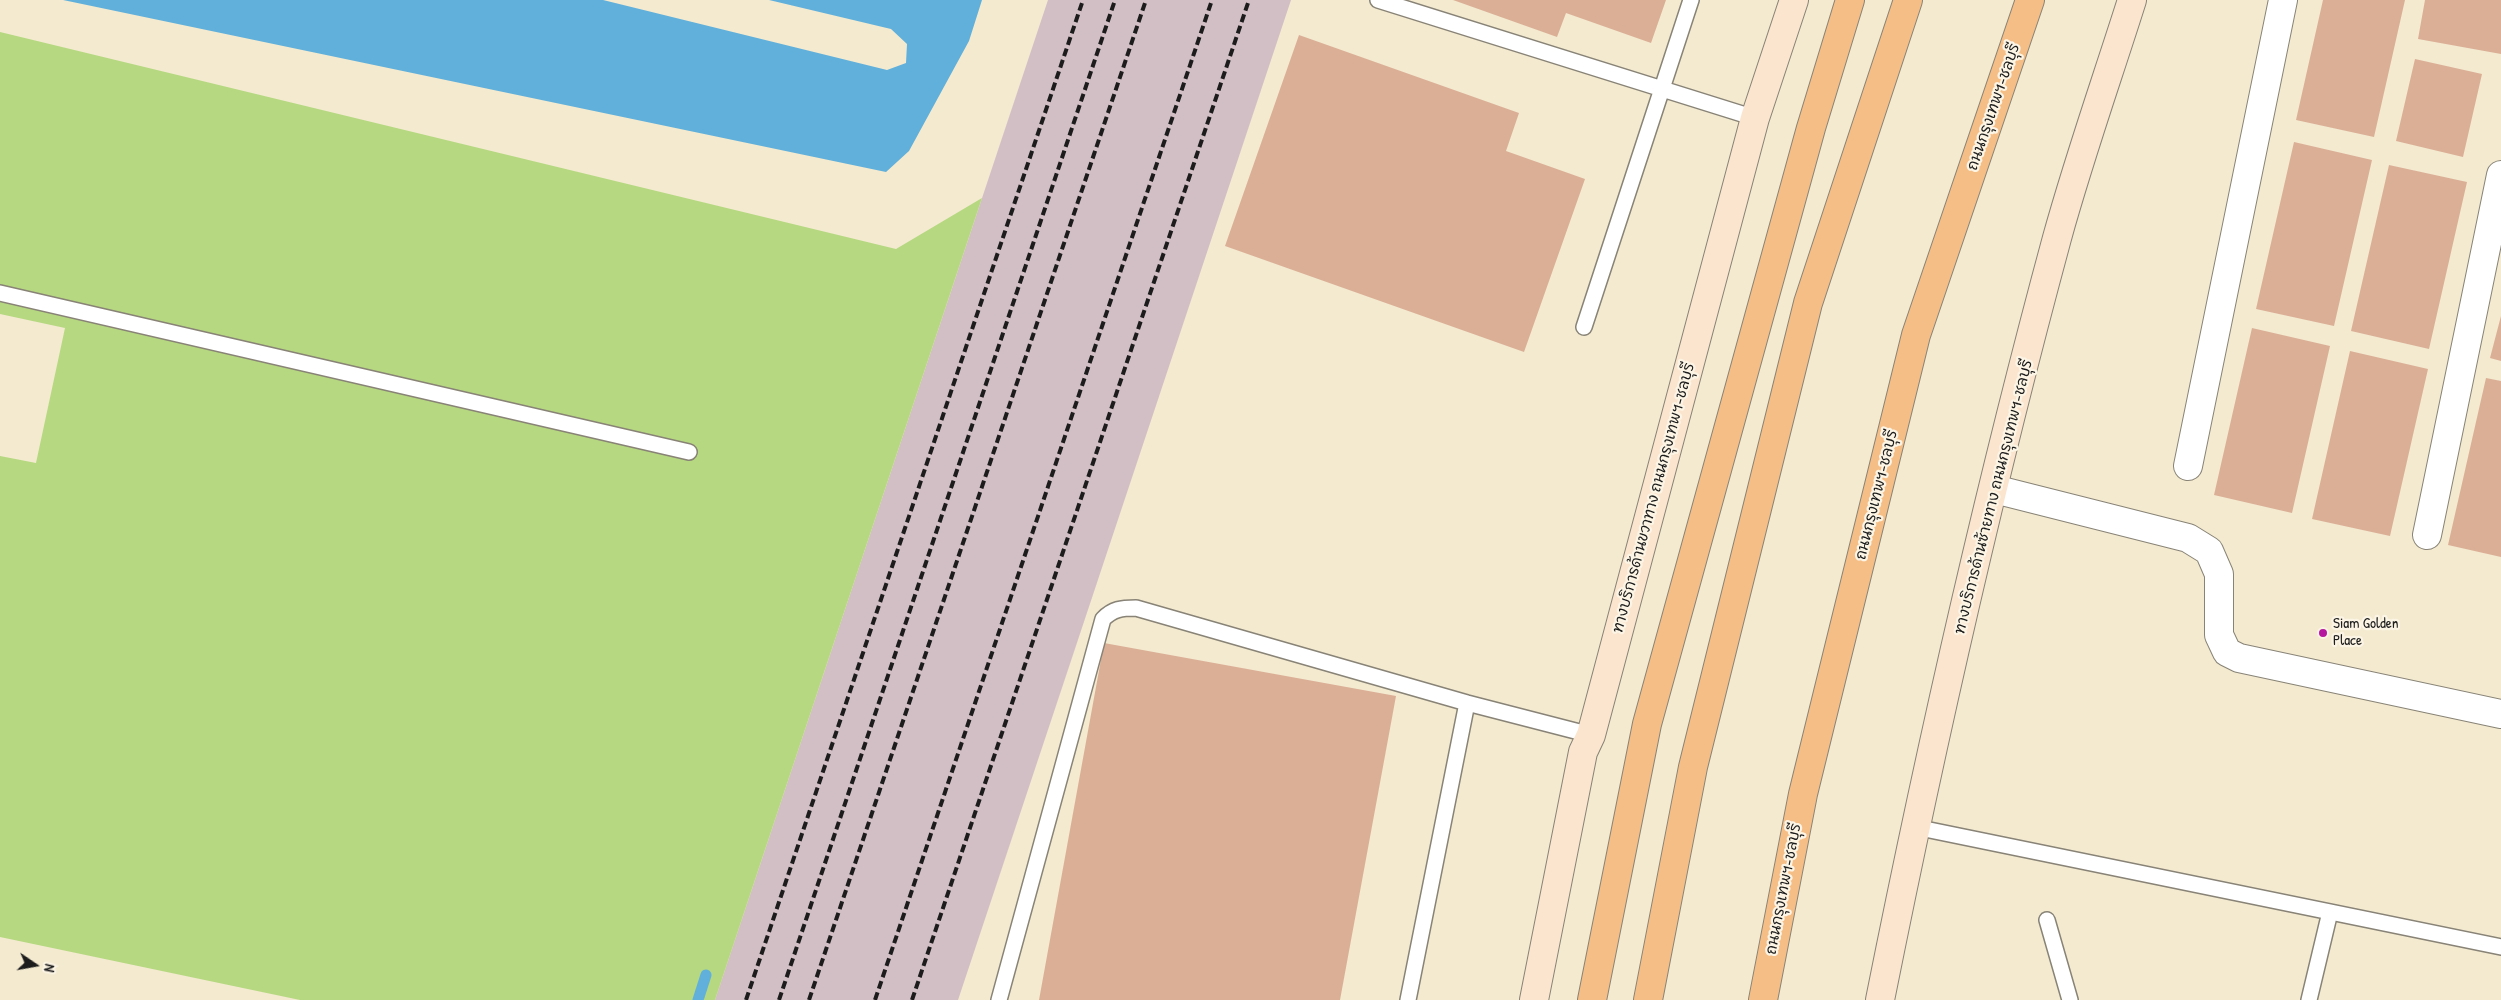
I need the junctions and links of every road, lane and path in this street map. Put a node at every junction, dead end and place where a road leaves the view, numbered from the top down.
1 (1378, 0) edge
2 (1691, 0) edge
3 (1794, 0) edge
4 (1850, 0) edge
5 (1908, 0) edge
6 (2030, 0) edge
7 (2132, 0) edge
8 (2283, 0) edge
9 (1661, 88) junction
10 (1755, 118) junction
11 (2501, 175) edge
12 (0, 293) edge
13 (1584, 327) dead end
14 (689, 452) dead end
15 (2188, 466) dead end
16 (1994, 490) junction
17 (2427, 535) dead end
18 (1467, 703) junction
19 (2501, 714) edge
20 (1591, 734) junction
21 (1915, 827) junction
22 (2330, 912) junction
23 (2047, 920) dead end
24 (2501, 947) edge
25 (999, 1000) edge
26 (1408, 1000) edge
27 (1534, 1000) edge
28 (1592, 1000) edge
29 (1648, 1000) edge
30 (1763, 1000) edge
31 (1880, 1000) edge
32 (2070, 1000) edge
33 (2309, 1000) edge

1 - 9 lane
2 - 9 lane
3 - 10 main road, ทางบริการด้านขวาทาง ถนนกรุงเทพฯ-ชลบุรี
4 - 28 highway
5 - 29 highway
6 - 30 highway, ถนนกรุงเทพฯ-ชลบุรี
7 - 16 main road, ทางบริการด้านซ้ายทาง ถนนกรุงเทพฯ-ชลบุรี
8 - 15 street
9 - 10 lane
9 - 13 lane
10 - 20 main road, ทางบริการด้านขวาทาง ถนนกรุงเทพฯ-ชลบุรี
11 - 17 street
12 - 14 lane
16 - 19 street
16 - 21 main road, ทางบริการด้านซ้ายทาง ถนนกรุงเทพฯ-ชลบุรี
18 - 20 lane
18 - 25 lane
18 - 26 lane
20 - 27 main road, ทางบริการด้านขวาทาง ถนนกรุงเทพฯ-ชลบุรี
21 - 22 lane
21 - 31 main road, ทางบริการด้านซ้ายทาง ถนนกรุงเทพฯ-ชลบุรี
22 - 24 lane
22 - 33 lane
23 - 32 lane

